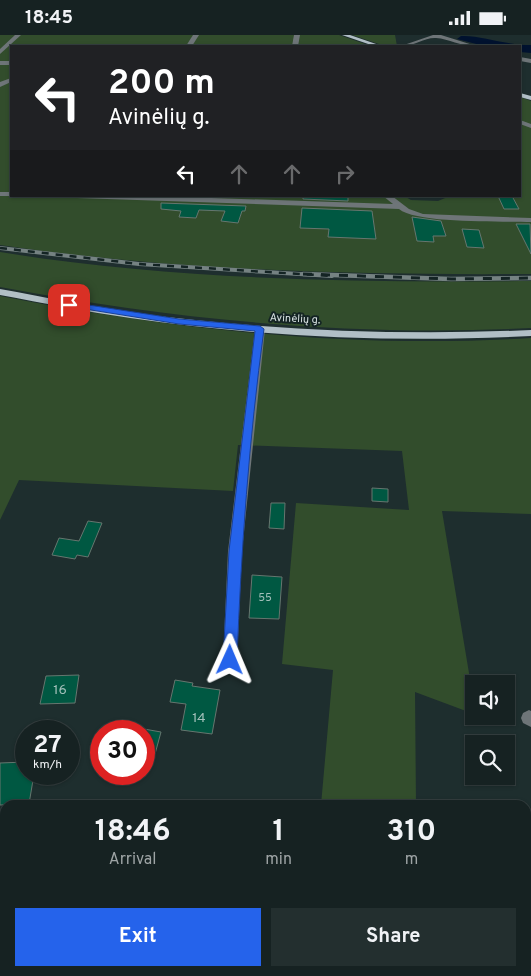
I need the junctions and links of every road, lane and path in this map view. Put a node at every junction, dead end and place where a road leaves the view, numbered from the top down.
1 (18, 35) edge
2 (346, 35) edge
3 (436, 35) edge
4 (376, 45) edge
5 (407, 45) edge
6 (470, 45) edge
7 (0, 53) edge
8 (106, 197) edge
9 (388, 197) edge
10 (400, 207) junction
11 (531, 220) edge
12 (0, 291) edge
13 (260, 329) junction
14 (531, 333) edge
15 (230, 660) dead end

1 - 7 street
2 - 4 main road
3 - 5 street
3 - 6 street
8 - 10 street
9 - 10 street
10 - 11 street
12 - 13 main road, Avinėlių g.
13 - 14 main road, Avinėlių g.
13 - 15 street

